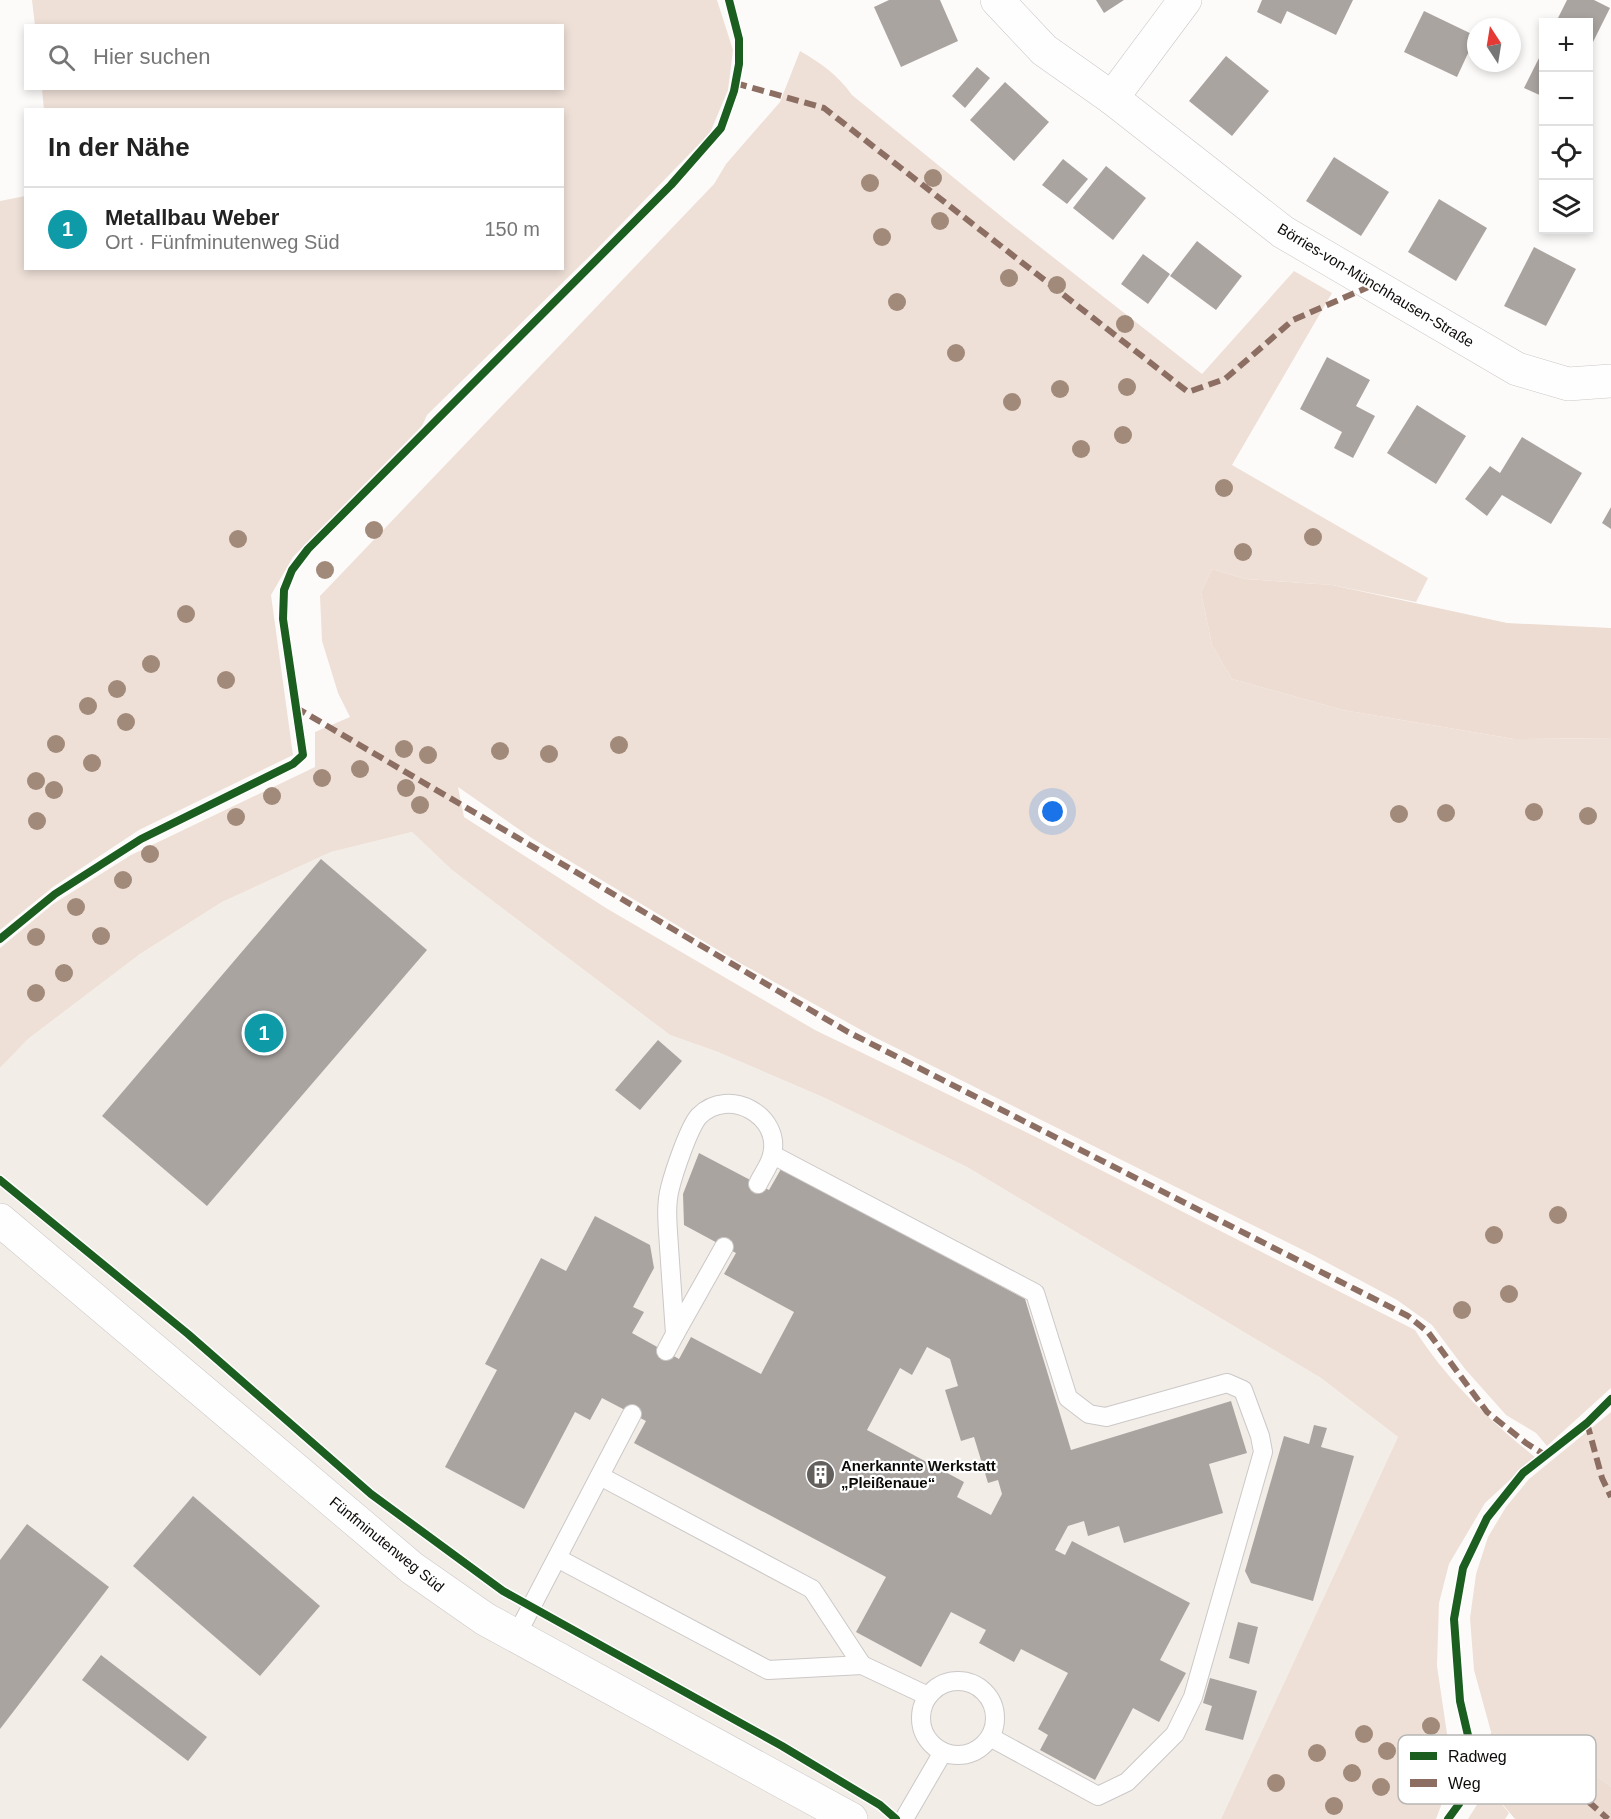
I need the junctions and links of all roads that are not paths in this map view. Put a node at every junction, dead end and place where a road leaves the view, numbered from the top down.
1 (997, 0) edge
2 (1185, 0) edge
3 (1112, 98) junction
4 (1611, 381) edge
5 (773, 1155) junction
6 (758, 1184) dead end
7 (0, 1220) edge
8 (724, 1247) dead end
9 (675, 1334) junction
10 (666, 1351) dead end
11 (632, 1414) dead end
12 (600, 1476) junction
13 (557, 1558) junction
14 (516, 1636) junction
15 (862, 1665) junction
16 (928, 1696) junction
17 (990, 1737) junction
18 (943, 1752) junction
19 (851, 1819) edge
20 (904, 1819) edge

1 - 3 street, Börries-von-Münchhausen-Straße
2 - 3 street
3 - 4 street, Börries-von-Münchhausen-Straße
5 - 6 lane
5 - 9 lane
5 - 17 lane
7 - 14 street, Fünfminutenweg Süd
8 - 9 lane
9 - 10 lane
11 - 12 lane
12 - 13 lane
12 - 15 lane
13 - 14 lane
13 - 15 lane
14 - 19 street, Fünfminutenweg Süd
15 - 16 lane
16 - 17 lane
16 - 18 lane
17 - 18 lane
18 - 20 lane

